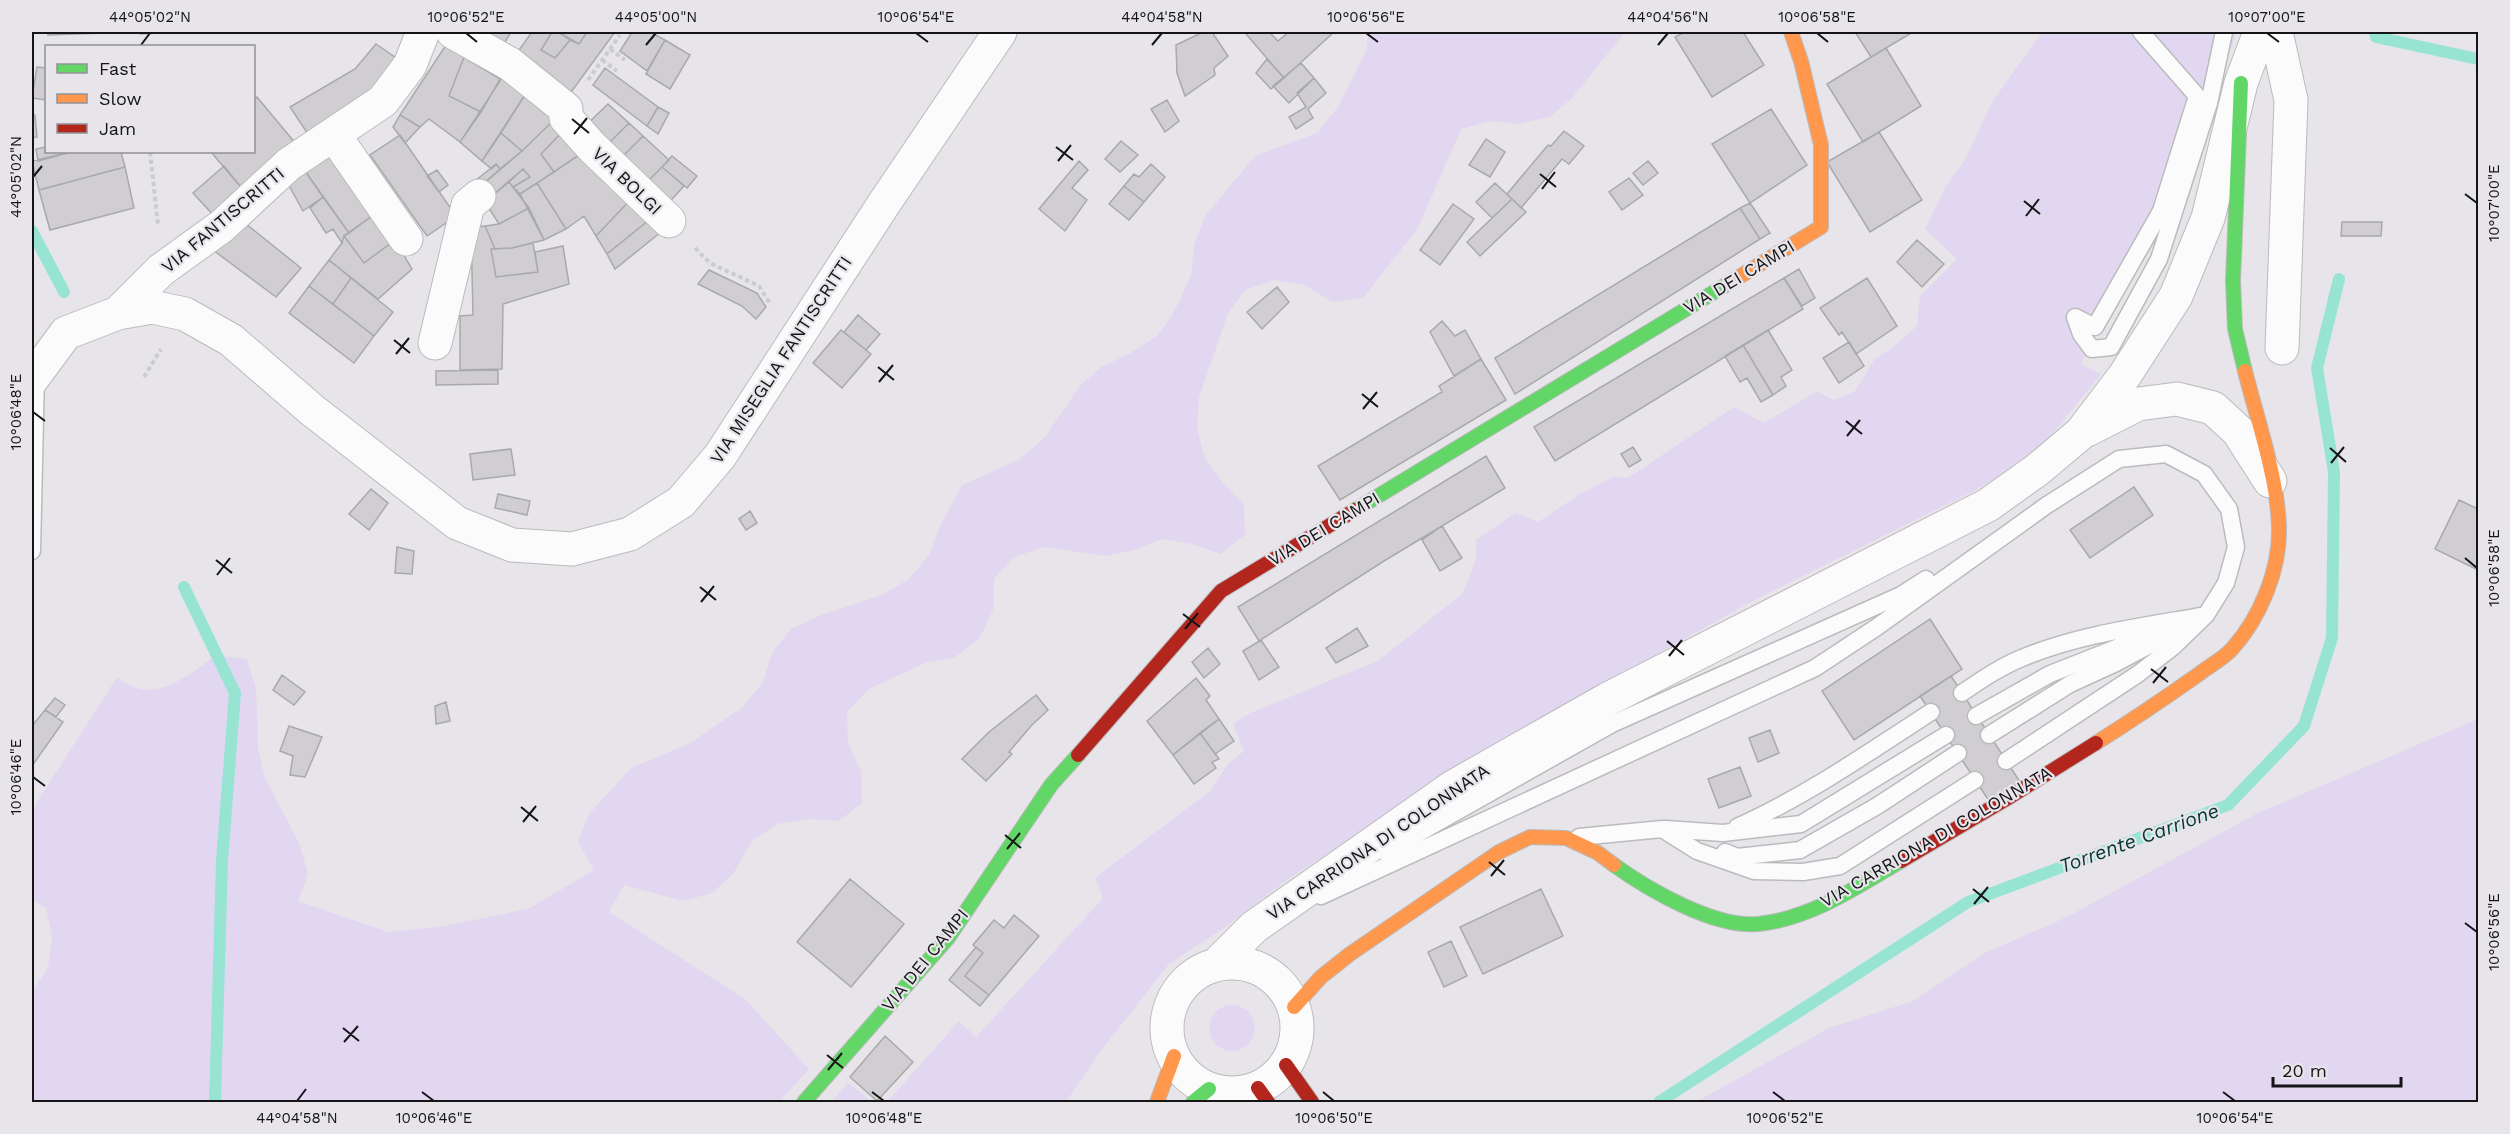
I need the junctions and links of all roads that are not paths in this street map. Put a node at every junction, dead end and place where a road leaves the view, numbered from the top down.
1 (423, 32) edge
2 (453, 32) edge
3 (1000, 32) edge
4 (1791, 32) edge
5 (2141, 32) edge
6 (2224, 32) edge
7 (2260, 32) edge
8 (2276, 32) edge
9 (2241, 83) junction
10 (334, 135) junction
11 (480, 196) dead end
12 (669, 221) road end
13 (406, 239) dead end
14 (118, 313) junction
15 (435, 343) dead end
16 (2282, 348) dead end
17 (34, 376) edge
18 (2080, 433) junction
19 (2274, 488) junction
20 (2047, 505) junction
21 (32, 551) edge
22 (2206, 615) junction
23 (1962, 693) dead end
24 (1931, 712) dead end
25 (1976, 716) dead end
26 (1946, 735) dead end
27 (1989, 735) dead end
28 (1958, 753) dead end
29 (2006, 760) dead end
30 (1976, 780) dead end
31 (1662, 829) junction
32 (1723, 833) junction
33 (1566, 838) junction
34 (1254, 927) junction
35 (1216, 965) junction
36 (1294, 1006) junction
37 (1174, 1056) junction
38 (1286, 1065) junction
39 (1263, 1095) edge
40 (1201, 1096) edge
41 (804, 1102) edge
42 (1157, 1102) edge
43 (1312, 1102) edge

1 - 10 street, VIA FANTISCRITTI
2 - 12 street, VIA BOLGI
3 - 14 street, VIA MISEGLIA FANTISCRITTI
4 - 41 street, VIA DEI CAMPI
5 - 6 lane
7 - 9 street, VIA CARRIONA DI COLONNATA
8 - 16 street
9 - 18 street, VIA CARRIONA DI COLONNATA
9 - 19 street, VIA CARRIONA DI COLONNATA
10 - 13 street
10 - 14 street, VIA FANTISCRITTI
11 - 15 street
14 - 17 street
17 - 21 lane
18 - 19 street, VIA CARRIONA DI COLONNATA
18 - 34 street, VIA CARRIONA DI COLONNATA
19 - 33 street, VIA CARRIONA DI COLONNATA
20 - 22 lane
20 - 34 lane
20 - 34 lane
22 - 23 lane
22 - 25 lane
22 - 27 lane
22 - 29 lane
24 - 32 lane
26 - 32 lane
28 - 31 lane
30 - 31 lane
31 - 32 lane
31 - 33 lane
33 - 36 street, VIA CARRIONA DI COLONNATA
34 - 35 street, VIA CARRIONA DI COLONNATA
35 - 36 street, VIA CARRIONA DI COLONNATA
35 - 37 street, VIA CARRIONA DI COLONNATA
36 - 38 street, VIA CARRIONA DI COLONNATA
37 - 40 street, VIA CARRIONA DI COLONNATA
37 - 42 street
38 - 39 street, VIA CARRIONA DI COLONNATA
38 - 43 street
39 - 40 street, VIA CARRIONA DI COLONNATA

